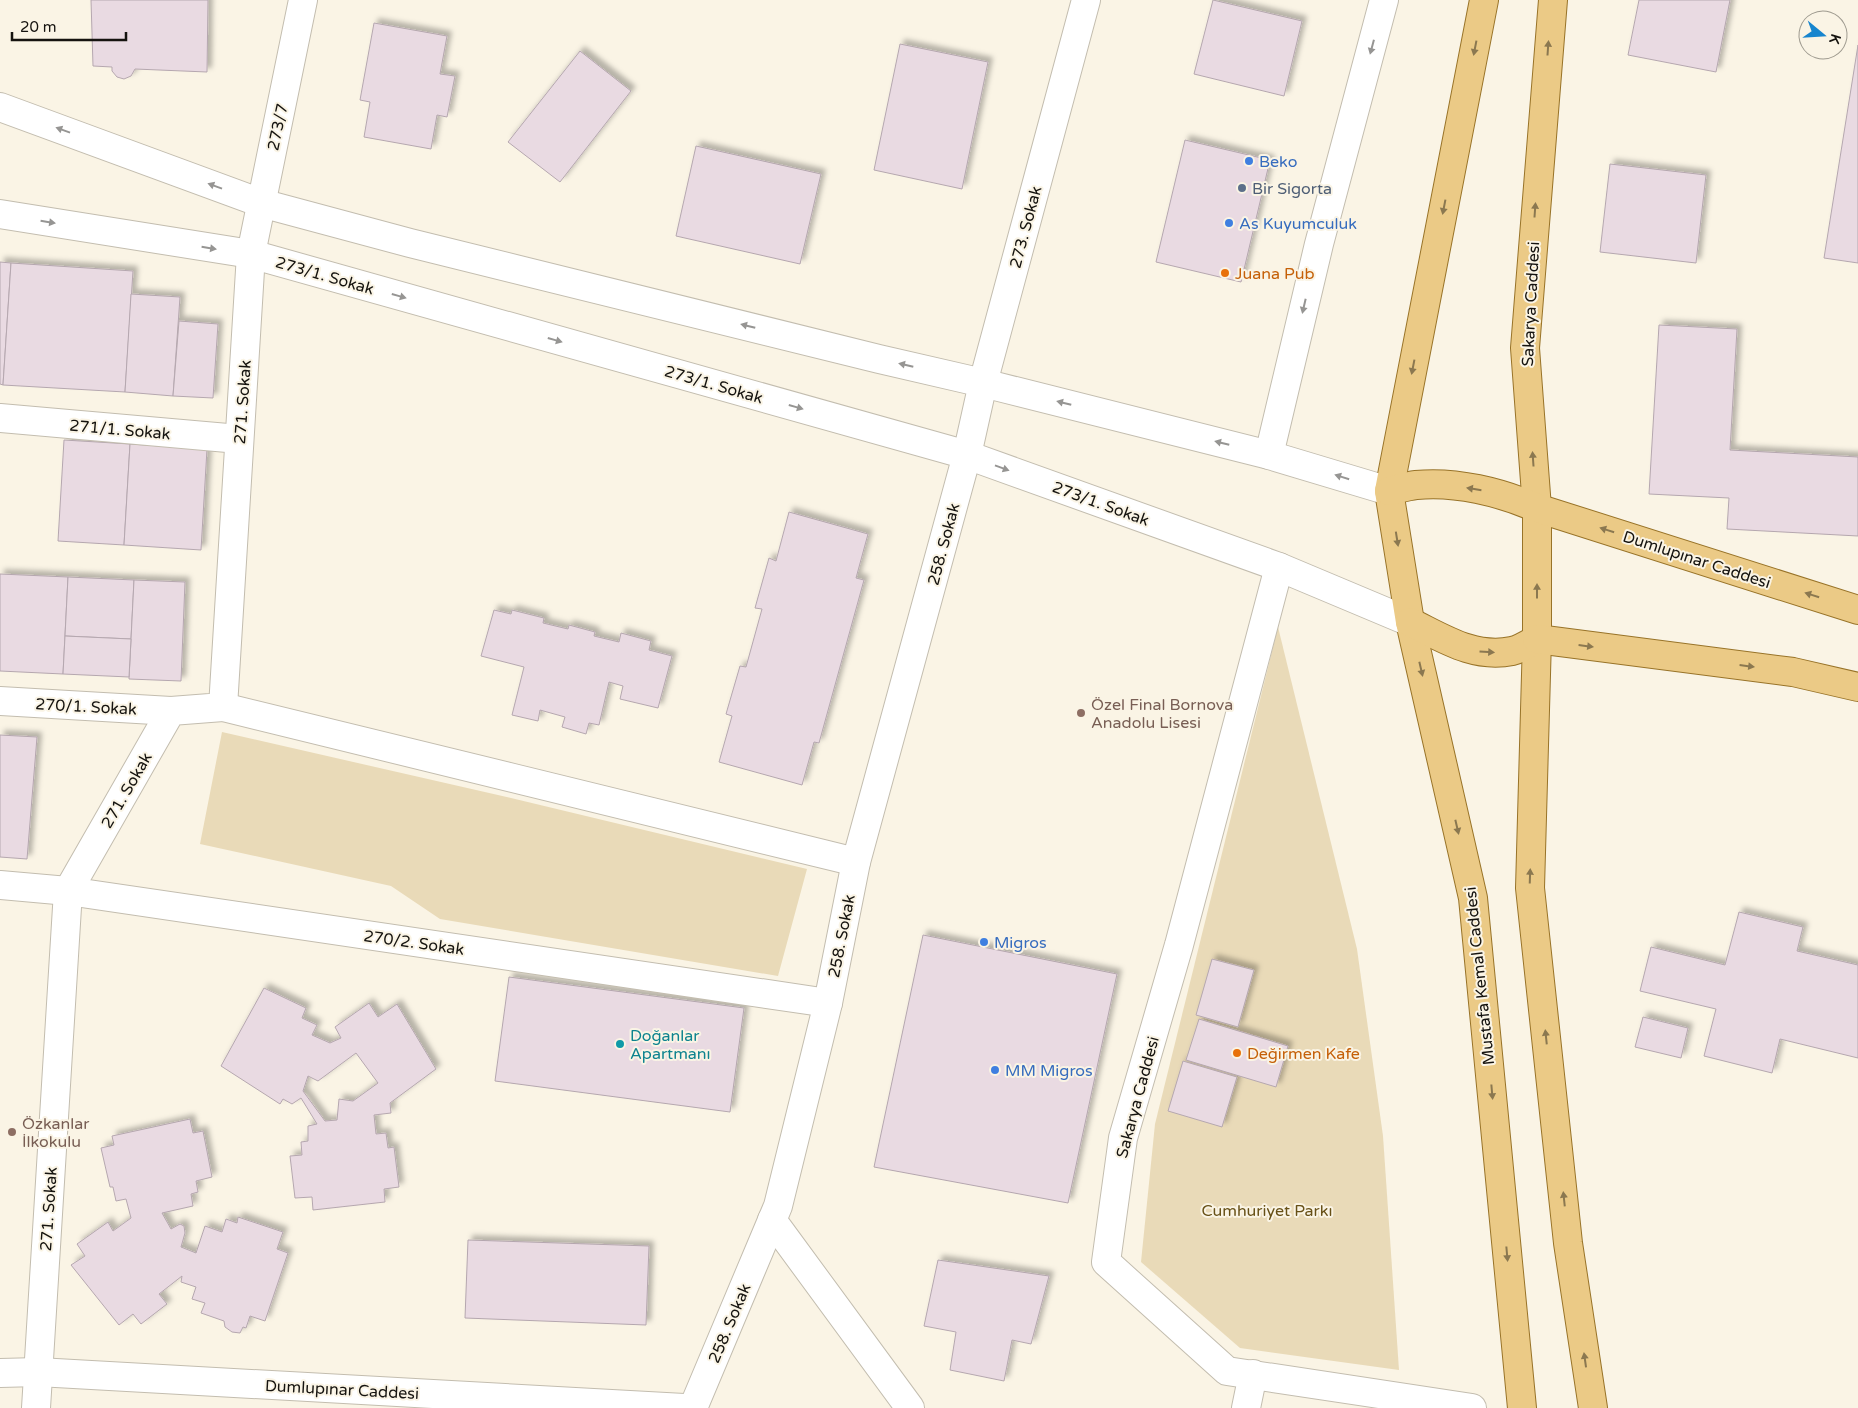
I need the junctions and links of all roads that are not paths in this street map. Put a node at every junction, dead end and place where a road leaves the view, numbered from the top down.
1 (303, 0) edge
2 (1086, 0) edge
3 (1384, 0) edge
4 (1484, 0) edge
5 (1553, 0) edge
6 (0, 107) edge
7 (261, 203) junction
8 (0, 214) edge
9 (251, 254) junction
10 (982, 383) junction
11 (0, 418) edge
12 (239, 439) junction
13 (967, 455) junction
14 (1269, 455) junction
15 (1389, 491) junction
16 (1537, 508) junction
17 (1279, 567) junction
18 (1858, 610) edge
19 (1410, 622) junction
20 (1537, 639) junction
21 (1858, 687) edge
22 (0, 702) edge
23 (224, 708) junction
24 (171, 711) junction
25 (856, 862) junction
26 (0, 885) edge
27 (68, 891) junction
28 (828, 1003) junction
29 (772, 1220) junction
30 (38, 1372) junction
31 (0, 1373) edge
32 (1252, 1374) junction
33 (36, 1408) edge
34 (684, 1408) edge
35 (693, 1408) edge
36 (910, 1408) edge
37 (1246, 1408) edge
38 (1472, 1408) edge
39 (1522, 1408) edge
40 (1592, 1408) edge

1 - 7 street, 273/7
2 - 10 street, 273. Sokak
3 -> 14 street
4 -> 15 main road
16 -> 5 main road, Sakarya Caddesi
7 -> 6 street
7 - 9 street, 273/7
10 -> 7 street
8 -> 9 street, 273/1. Sokak
9 - 12 street, 271. Sokak
9 -> 13 street, 273/1. Sokak
10 - 13 street, 273. Sokak
14 -> 10 street
11 - 12 street, 271/1. Sokak
12 - 23 street, 271. Sokak
13 -> 17 street, 273/1. Sokak
13 - 25 street, 258. Sokak
15 -> 14 street
16 -> 15 main road, Dumlupınar Caddesi
15 -> 19 main road, Mustafa Kemal Caddesi
18 -> 16 main road, Dumlupınar Caddesi
20 -> 16 main road, Sakarya Caddesi
17 - 19 street, 273/1. Sokak
17 - 32 street, Sakarya Caddesi
19 -> 20 main road
19 -> 39 main road, Mustafa Kemal Caddesi
20 -> 21 main road
40 -> 20 main road
22 - 24 street, 270/1. Sokak
23 - 24 street
23 - 25 street
24 - 27 street, 271. Sokak
25 - 28 street, 258. Sokak
26 - 27 street, 270/2. Sokak
27 - 28 street, 270/2. Sokak
27 - 30 street, 271. Sokak
28 - 29 street, 258. Sokak
29 - 35 street, 258. Sokak
29 - 36 street
30 - 31 street, Dumlupınar Caddesi
30 - 33 street, 271. Sokak
30 - 34 street, Dumlupınar Caddesi
32 - 37 street
32 - 38 street, Sakarya Caddesi

